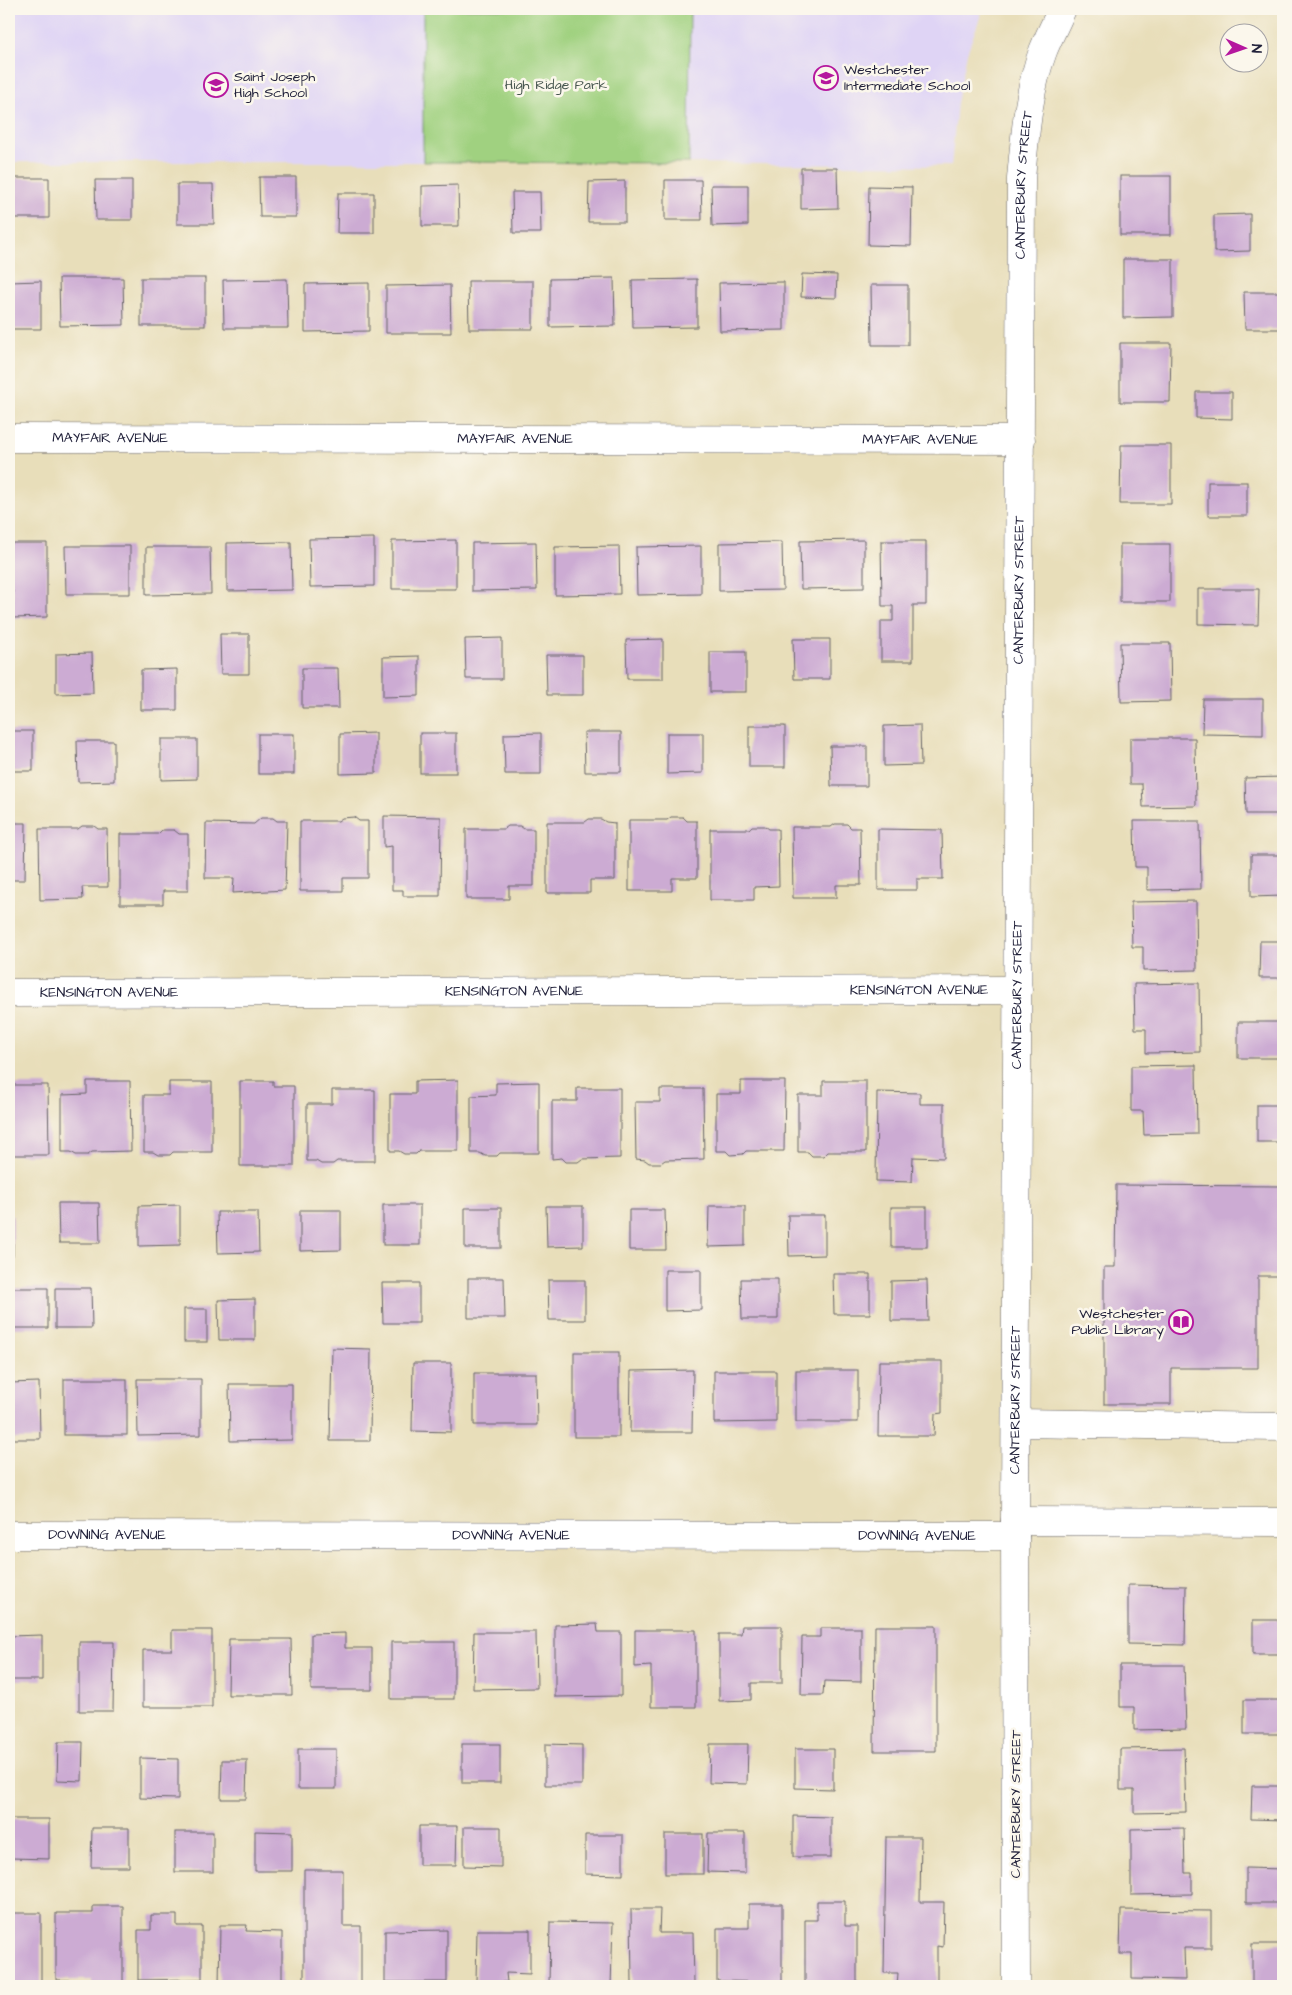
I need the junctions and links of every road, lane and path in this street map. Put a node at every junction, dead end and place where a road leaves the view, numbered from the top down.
1 (1062, 9) edge
2 (9, 438) edge
3 (1020, 440) junction
4 (1018, 990) junction
5 (9, 993) edge
6 (1017, 1423) junction
7 (1283, 1427) edge
8 (1283, 1522) edge
9 (1015, 1529) junction
10 (9, 1536) edge
11 (1016, 1986) edge

1 - 3 street, CANTERBURY STREET
2 - 3 street, MAYFAIR AVENUE
3 - 4 street, CANTERBURY STREET
4 - 5 street, KENSINGTON AVENUE
4 - 6 street, CANTERBURY STREET
6 - 7 street
6 - 9 street, CANTERBURY STREET
8 - 9 street, DOWNING AVENUE
9 - 10 street, DOWNING AVENUE
9 - 11 street, CANTERBURY STREET

